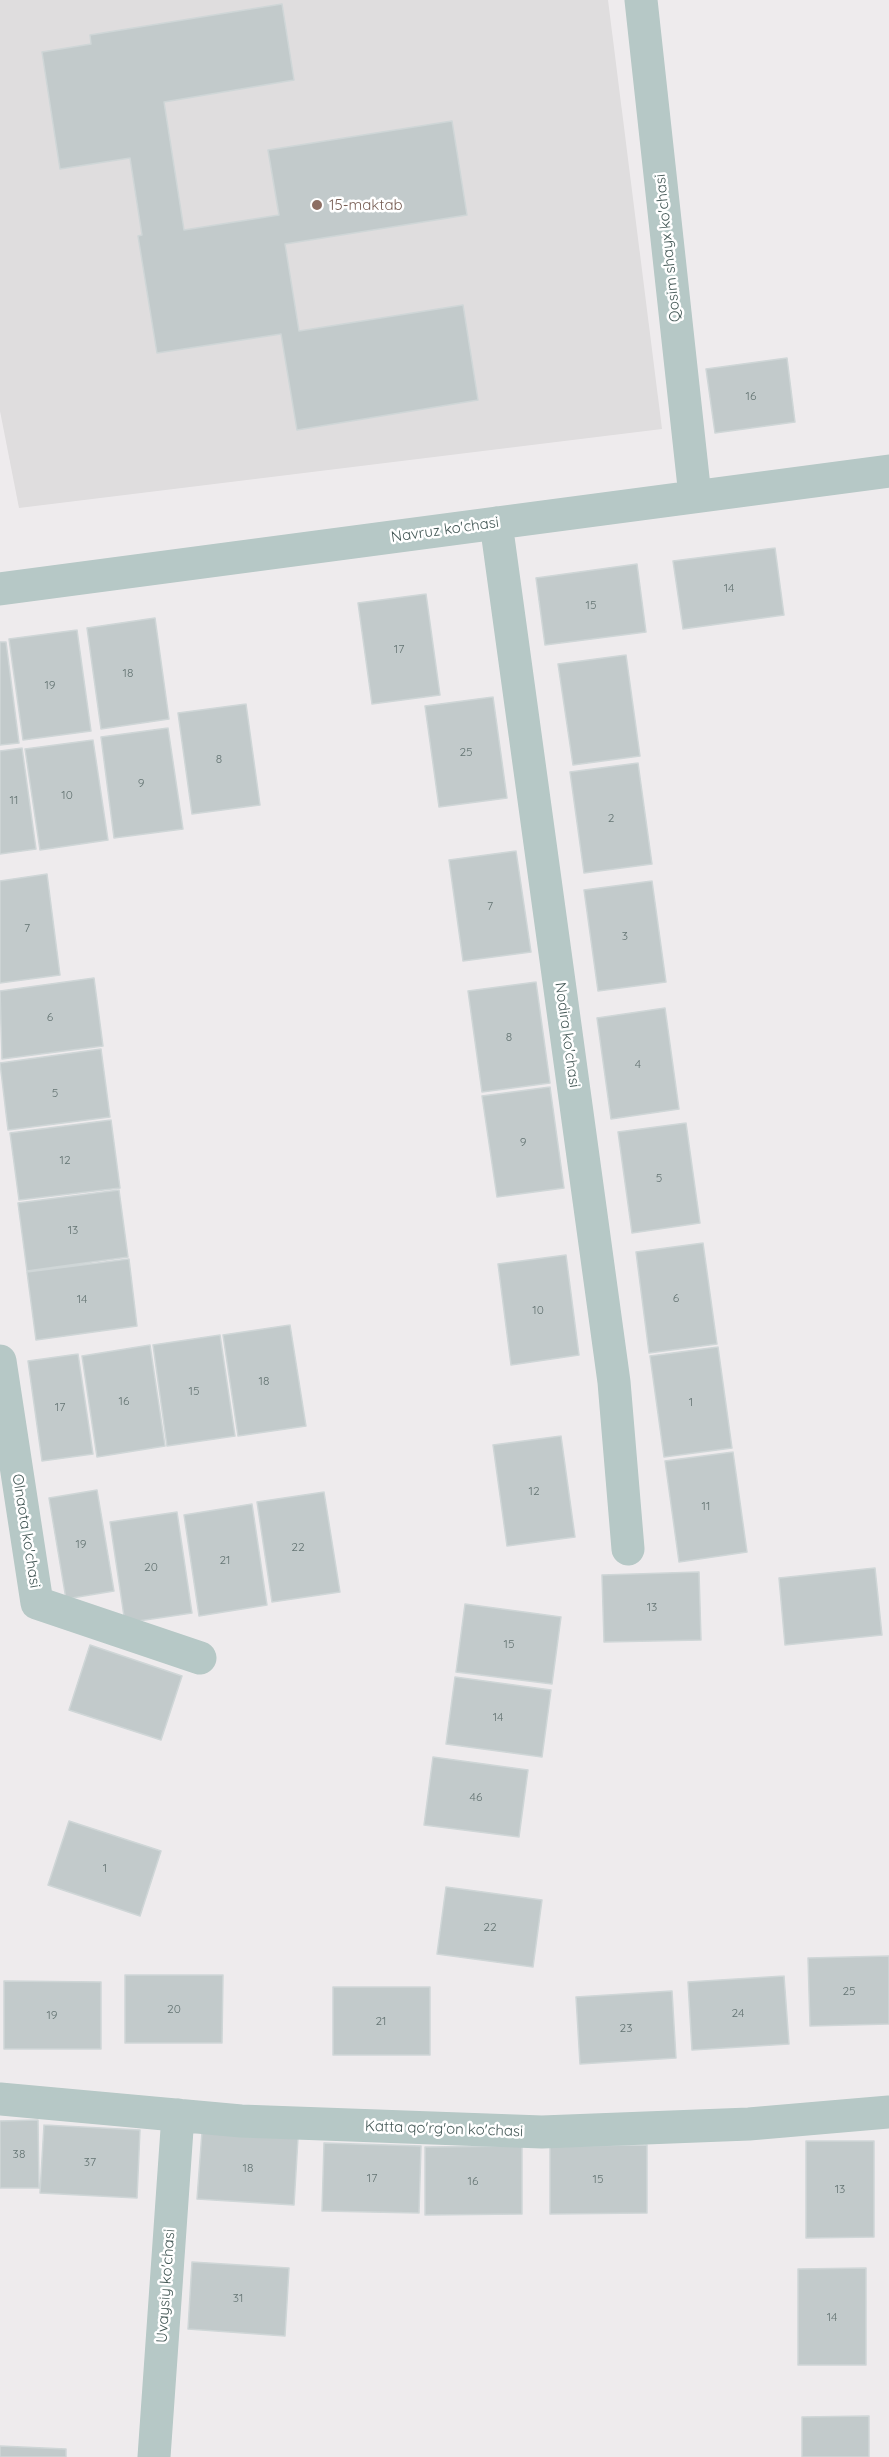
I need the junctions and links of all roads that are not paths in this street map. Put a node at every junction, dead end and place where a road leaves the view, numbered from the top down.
1 (641, 0) edge
2 (889, 471) edge
3 (695, 496) junction
4 (496, 523) junction
5 (0, 589) edge
6 (0, 1361) edge
7 (628, 1549) dead end
8 (200, 1658) dead end
9 (0, 2099) edge
10 (889, 2112) edge
11 (178, 2115) junction
12 (154, 2457) edge

1 - 3 street, Qosim shayx ko'chasi
2 - 3 street, Navruz ko'chasi
3 - 4 street, Navruz ko'chasi
4 - 5 street, Navruz ko'chasi
4 - 7 street, Nodira ko'chasi
6 - 8 street, Olnaota ko'chasi
9 - 11 street, Katta qo'rg'on ko'chasi
10 - 11 street, Katta qo'rg'on ko'chasi
11 - 12 street, Uvaysiy ko'chasi

